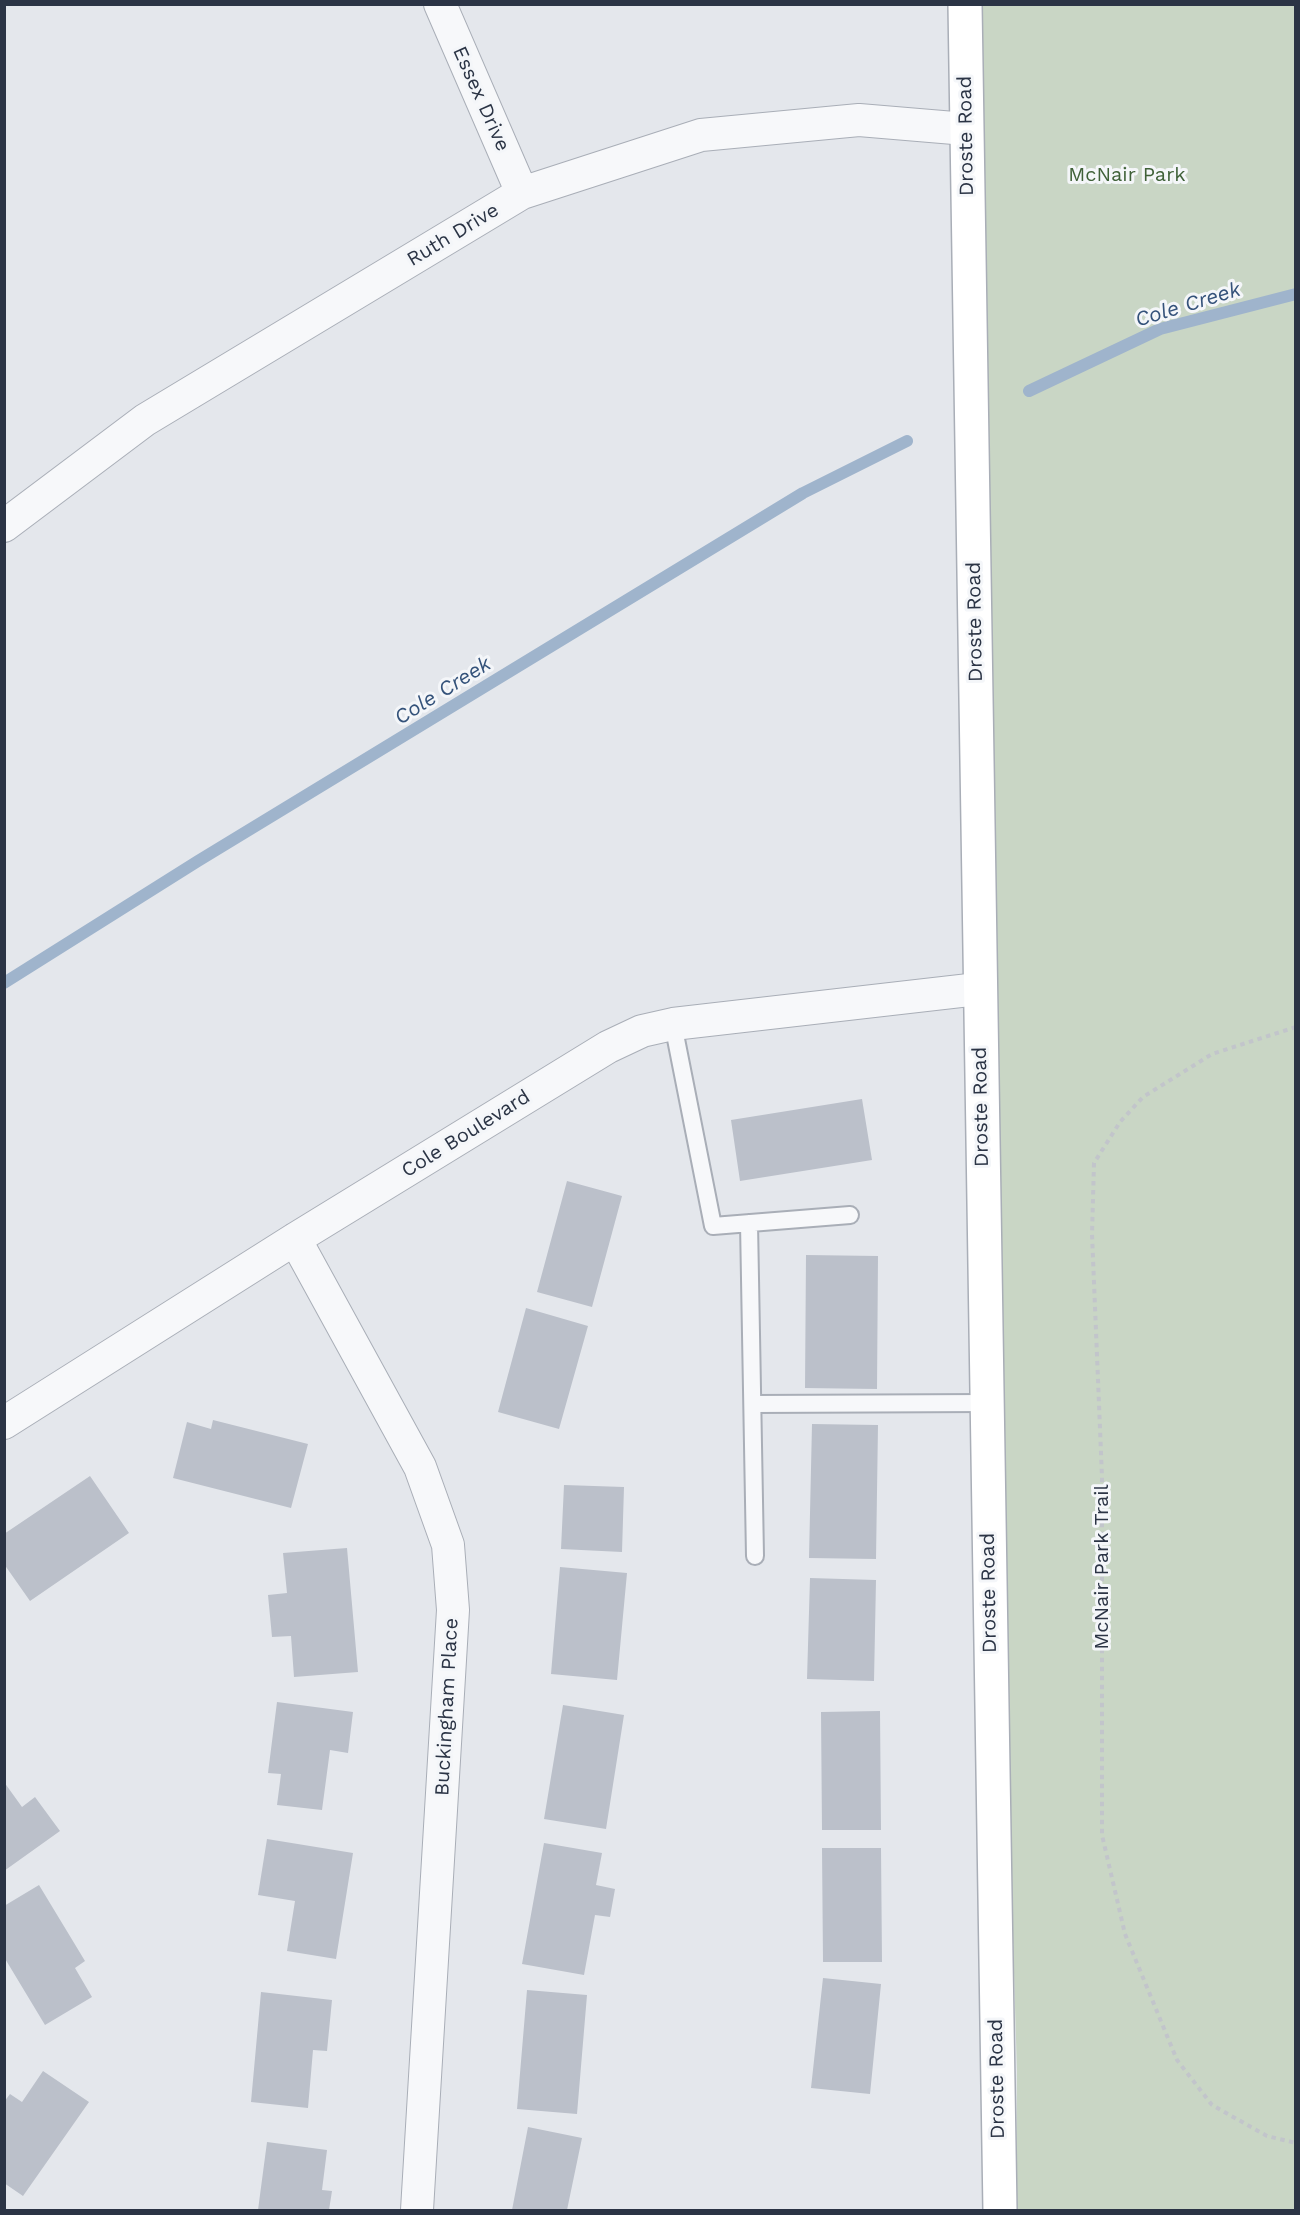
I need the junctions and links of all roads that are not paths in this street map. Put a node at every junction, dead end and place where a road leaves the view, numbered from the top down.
1 (440, 4) edge
2 (965, 4) edge
3 (966, 129) junction
4 (522, 193) junction
5 (4, 526) edge
6 (978, 989) junction
7 (673, 1024) junction
8 (850, 1215) dead end
9 (749, 1223) junction
10 (296, 1239) junction
11 (986, 1403) junction
12 (753, 1404) junction
13 (4, 1423) edge
14 (756, 1556) dead end
15 (417, 2211) edge
16 (1000, 2211) edge

1 - 4 street, Essex Drive
2 - 3 street, Droste Road
3 - 4 street, Ruth Drive
3 - 6 street, Droste Road
4 - 5 street, Ruth Drive
6 - 7 street, Cole Boulevard
6 - 11 street, Droste Road
7 - 9 lane
7 - 10 street, Cole Boulevard
8 - 9 lane
9 - 12 lane
10 - 13 street, Cole Boulevard
10 - 15 street, Buckingham Place
11 - 12 lane
11 - 16 street, Droste Road
12 - 14 lane

